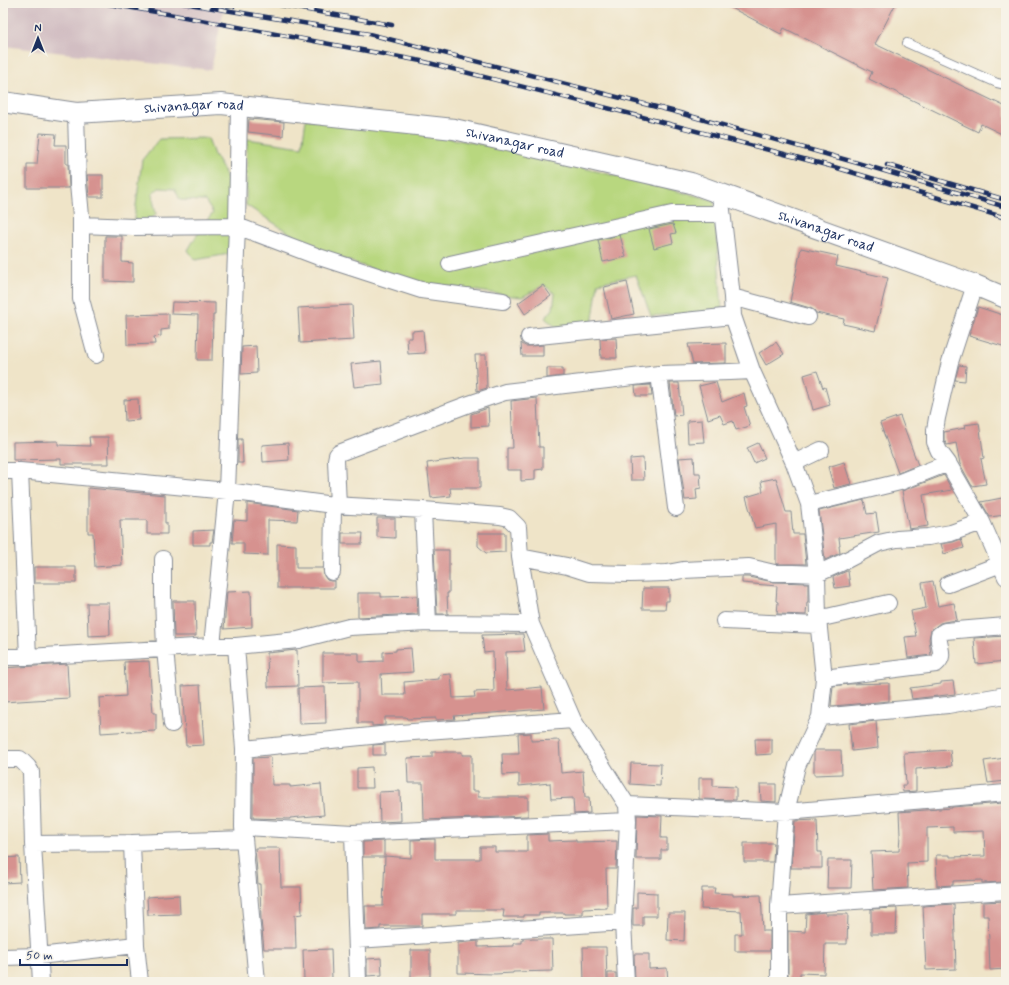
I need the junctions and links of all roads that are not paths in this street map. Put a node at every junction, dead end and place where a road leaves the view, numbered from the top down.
1 (908, 43) dead end
2 (1006, 86) edge
3 (3, 102) edge
4 (239, 106) junction
5 (76, 113) junction
6 (720, 193) junction
7 (722, 214) junction
8 (81, 225) junction
9 (237, 226) junction
10 (450, 264) dead end
11 (974, 285) junction
12 (732, 297) junction
13 (1006, 298) edge
14 (503, 301) dead end
15 (733, 316) junction
16 (808, 317) dead end
17 (529, 337) dead end
18 (96, 355) dead end
19 (752, 371) junction
20 (659, 374) junction
21 (821, 450) dead end
22 (794, 463) junction
23 (948, 464) junction
24 (3, 471) edge
25 (20, 471) junction
26 (227, 490) junction
27 (810, 504) junction
28 (335, 505) junction
29 (676, 508) dead end
30 (423, 510) junction
31 (982, 522) junction
32 (520, 557) junction
33 (163, 559) dead end
34 (1003, 570) edge
35 (332, 572) dead end
36 (817, 574) junction
37 (948, 584) dead end
38 (888, 603) dead end
39 (724, 621) dead end
40 (818, 622) junction
41 (428, 623) junction
42 (531, 624) junction
43 (1006, 626) edge
44 (212, 646) junction
45 (236, 646) junction
46 (165, 649) junction
47 (3, 657) edge
48 (28, 657) junction
49 (824, 678) junction
50 (1006, 695) edge
51 (820, 717) junction
52 (572, 720) junction
53 (172, 724) dead end
54 (244, 749) junction
55 (3, 759) edge
56 (1006, 793) edge
57 (627, 805) junction
58 (786, 812) junction
59 (628, 821) junction
60 (244, 833) junction
61 (353, 833) junction
62 (132, 843) junction
63 (33, 844) junction
64 (1006, 891) edge
65 (778, 906) junction
66 (624, 922) junction
67 (356, 940) junction
68 (136, 945) junction
69 (39, 956) junction
70 (3, 957) edge
71 (41, 982) edge
72 (140, 982) edge
73 (257, 982) edge
74 (358, 982) edge
75 (626, 982) edge
76 (779, 982) edge

1 - 2 lane
3 - 5 street, shivanagar road
4 - 5 street, shivanagar road
4 - 6 street, shivanagar road
4 - 9 street
5 - 8 street
6 - 7 street
6 - 11 street, shivanagar road
7 - 10 street
7 - 12 street
8 - 9 street
8 - 18 street
9 - 14 street
9 - 26 street
11 - 13 street, shivanagar road
11 - 23 street
12 - 15 street
12 - 16 street
15 - 17 street
15 - 19 street
19 - 20 street
19 - 22 street
20 - 28 street
20 - 29 street
21 - 22 street
22 - 27 street
23 - 27 street
23 - 31 street
24 - 25 street
25 - 26 street
25 - 48 street
26 - 28 street
26 - 44 street
27 - 36 street
28 - 30 street
28 - 35 street
30 - 32 street
30 - 41 street
31 - 34 street
31 - 36 street
32 - 36 street
32 - 42 street
33 - 46 street
34 - 37 street
36 - 40 street
38 - 40 street
39 - 40 street
40 - 49 street
41 - 42 street
41 - 45 street
42 - 52 street
43 - 49 street
44 - 45 street
44 - 46 street
45 - 54 street
46 - 48 street
46 - 53 street
47 - 48 street
49 - 51 street
50 - 51 street
51 - 58 street
52 - 54 street
52 - 57 street
54 - 60 street
55 - 63 street
56 - 58 street
57 - 58 street
57 - 59 street
58 - 65 street
59 - 61 street
59 - 66 street
60 - 61 street
60 - 62 street
60 - 73 street
61 - 67 street
62 - 63 street
62 - 68 street
63 - 69 street
64 - 65 street
65 - 76 street
66 - 67 street
66 - 75 street
67 - 74 street
68 - 69 street
68 - 72 street
69 - 70 street
69 - 71 street

